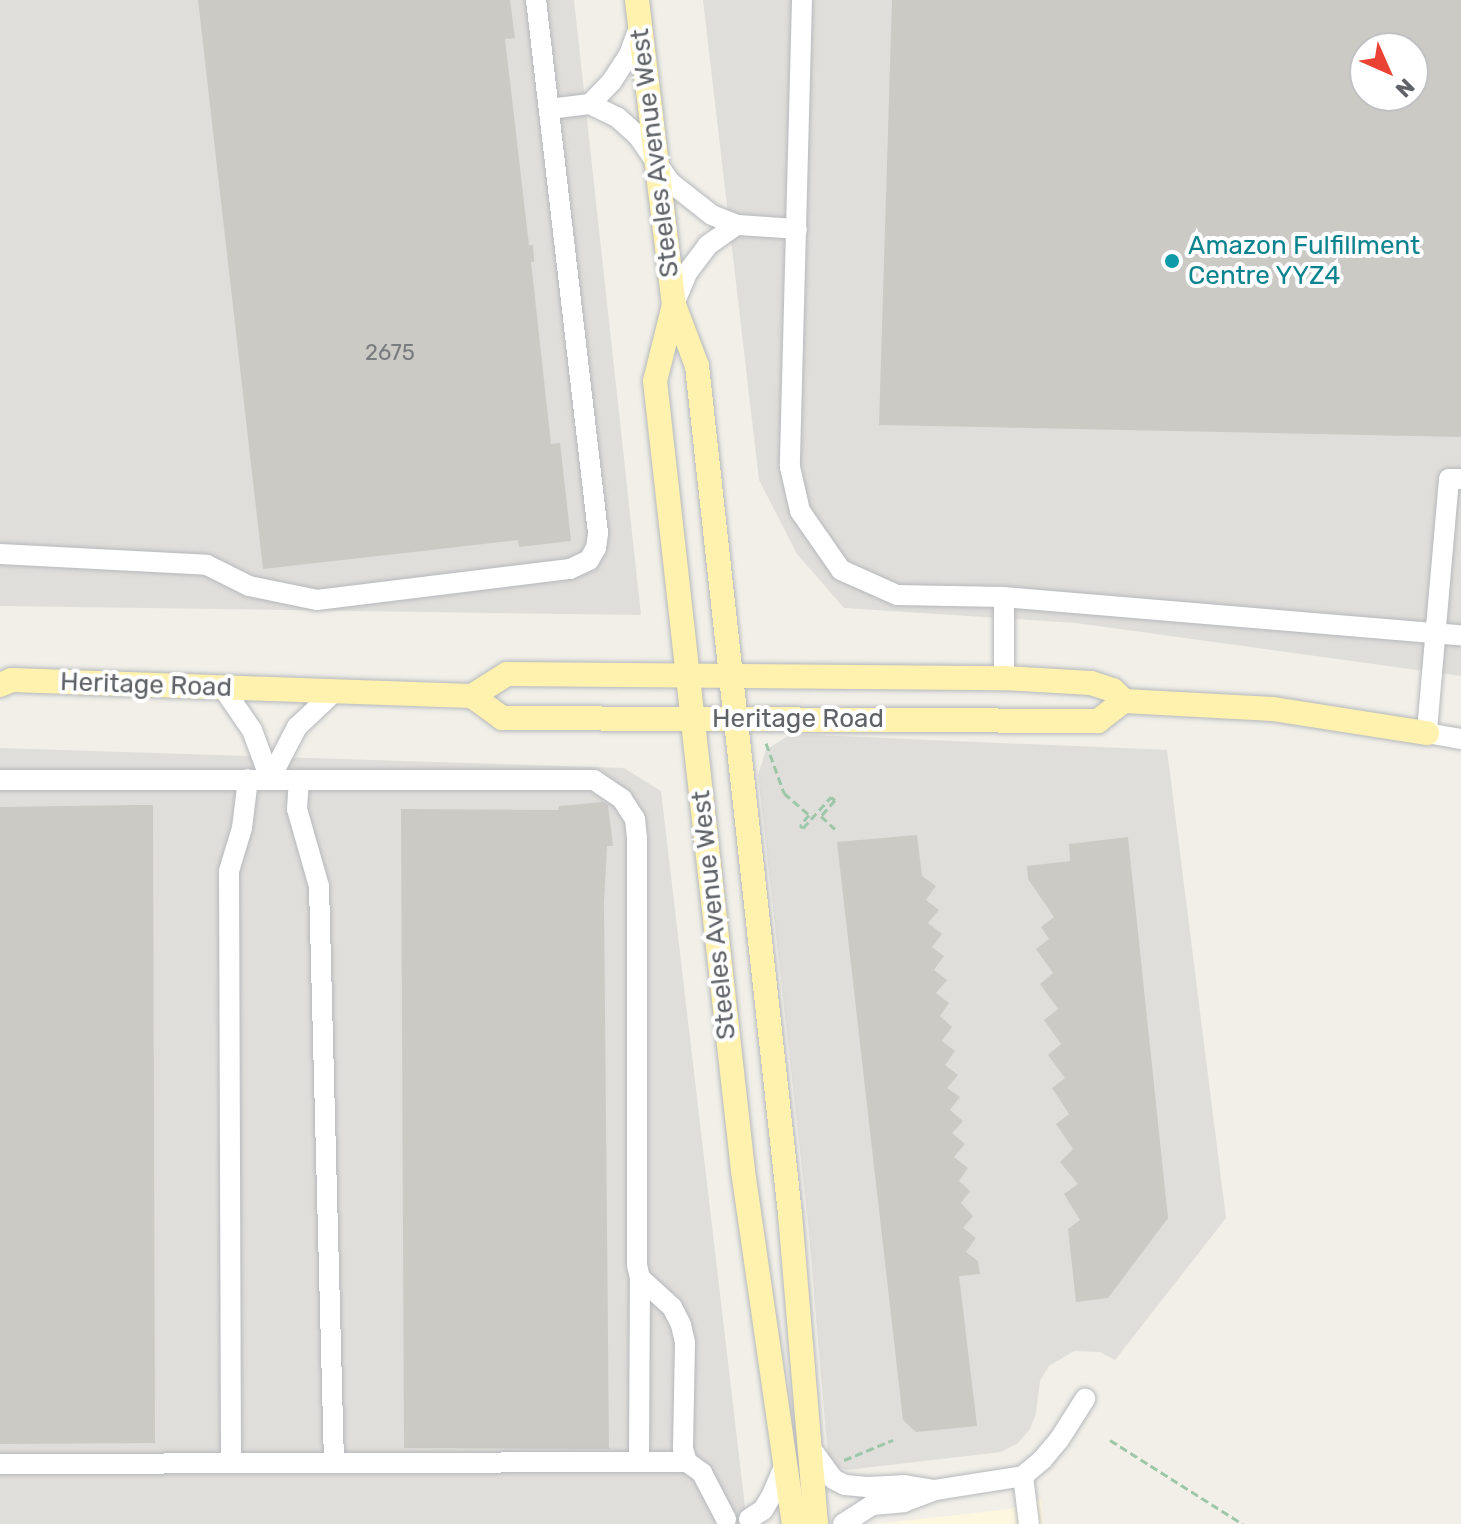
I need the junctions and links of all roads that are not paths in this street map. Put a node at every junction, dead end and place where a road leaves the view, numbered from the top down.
1 (536, 0) edge
2 (637, 0) edge
3 (802, 0) edge
4 (640, 25) junction
5 (590, 104) junction
6 (549, 109) junction
7 (654, 160) junction
8 (737, 225) junction
9 (797, 229) junction
10 (674, 305) junction
11 (1455, 479) edge
12 (0, 554) edge
13 (1451, 569) edge
14 (1004, 597) junction
15 (1436, 633) junction
16 (1461, 635) edge
17 (688, 675) junction
18 (730, 675) junction
19 (1004, 678) junction
20 (4, 680) edge
21 (223, 688) junction
22 (334, 692) junction
23 (472, 696) junction
24 (1124, 701) junction
25 (693, 718) junction
26 (734, 719) junction
27 (1427, 733) junction
28 (1461, 739) edge
29 (248, 779) junction
30 (270, 779) junction
31 (0, 780) edge
32 (299, 780) junction
33 (640, 1278) junction
34 (1085, 1399) dead end
35 (809, 1445) junction
36 (639, 1462) junction
37 (687, 1462) junction
38 (231, 1463) junction
39 (334, 1463) junction
40 (0, 1464) edge
41 (785, 1465) junction
42 (1023, 1476) junction
43 (935, 1490) junction
44 (726, 1519) dead end
45 (761, 1524) edge
46 (794, 1524) edge
47 (816, 1524) edge
48 (843, 1524) edge
49 (1029, 1524) edge

1 - 6 street
2 - 4 main road, Steeles Avenue West
3 - 9 street
4 - 5 street
4 - 7 main road, Steeles Avenue West
5 - 6 street
5 - 7 street
6 - 12 street
7 - 8 street
7 - 10 main road, Steeles Avenue West
8 - 9 street
8 - 10 street
9 - 14 street
10 - 17 main road, Steeles Avenue West
10 - 18 main road, Steeles Avenue West
11 - 13 street
13 - 15 street
14 - 15 street
14 - 19 street
15 - 16 street
15 - 27 street
17 - 18 main road, Heritage Road
17 - 23 main road, Heritage Road
17 - 25 main road, Steeles Avenue West
18 - 19 main road, Heritage Road
18 - 26 main road, Steeles Avenue West
19 - 24 main road, Heritage Road
20 - 21 main road, Heritage Road
21 - 22 main road, Heritage Road
21 - 30 street
22 - 23 main road, Heritage Road
22 - 30 street
23 - 25 main road, Heritage Road
24 - 26 main road, Heritage Road
24 - 27 main road, Heritage Road
25 - 26 main road, Heritage Road
25 - 41 main road, Steeles Avenue West
26 - 35 main road, Steeles Avenue West
27 - 28 street, Heritage Road
29 - 30 street
29 - 31 street
29 - 38 street
30 - 32 street
32 - 33 street
32 - 39 street
33 - 36 street
33 - 37 street
34 - 42 street
35 - 43 street
35 - 47 main road, Steeles Avenue West
36 - 37 street
36 - 39 street
37 - 44 street
38 - 39 street
38 - 40 street
41 - 45 street
41 - 46 main road, Steeles Avenue West
42 - 43 street
42 - 49 street
43 - 48 street

